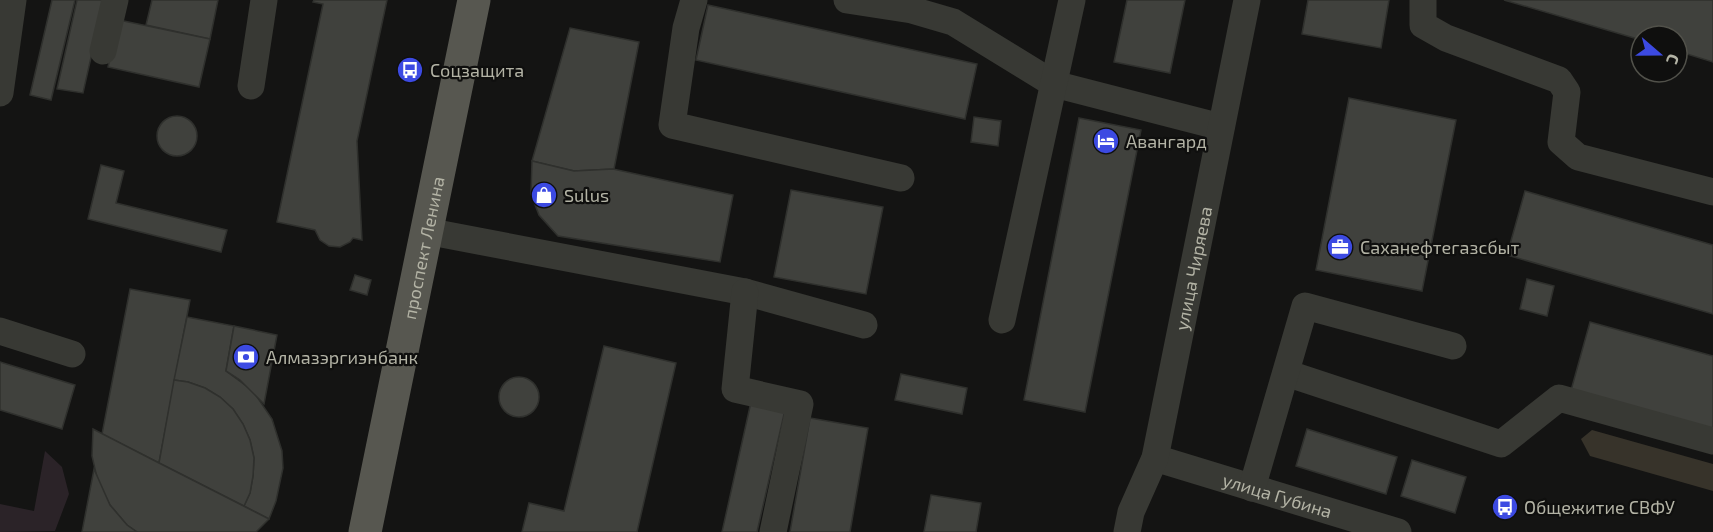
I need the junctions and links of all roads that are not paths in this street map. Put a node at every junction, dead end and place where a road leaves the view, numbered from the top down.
1 (13, 0) edge
2 (115, 0) edge
3 (264, 0) edge
4 (474, 0) edge
5 (694, 0) edge
6 (847, 0) edge
7 (1072, 0) edge
8 (1247, 0) edge
9 (1423, 0) edge
10 (103, 51) dead end
11 (1054, 84) junction
12 (250, 86) dead end
13 (0, 93) edge
14 (1221, 127) junction
15 (901, 178) dead end
16 (1713, 192) edge
17 (426, 231) junction
18 (745, 292) junction
19 (1002, 320) dead end
20 (864, 325) dead end
21 (0, 331) edge
22 (1453, 346) dead end
23 (72, 354) dead end
24 (1286, 374) junction
25 (1713, 441) edge
26 (1155, 458) junction
27 (1252, 488) junction
28 (365, 532) edge
29 (772, 532) edge
30 (1126, 532) edge
31 (1398, 532) edge

1 - 13 street
2 - 10 street
3 - 12 street
4 - 17 main road, проспект Ленина
5 - 15 street
6 - 11 street
7 - 11 street
8 - 14 street, улица Чиряева
9 - 16 street
11 - 14 street
11 - 19 street
14 - 26 street, улица Чиряева
17 - 18 street
17 - 28 main road, проспект Ленина
18 - 20 street
18 - 29 street
21 - 23 street
22 - 24 street
24 - 25 street
24 - 27 street
26 - 27 street, улица Губина
26 - 30 street, улица Чиряева
27 - 31 street, улица Губина

